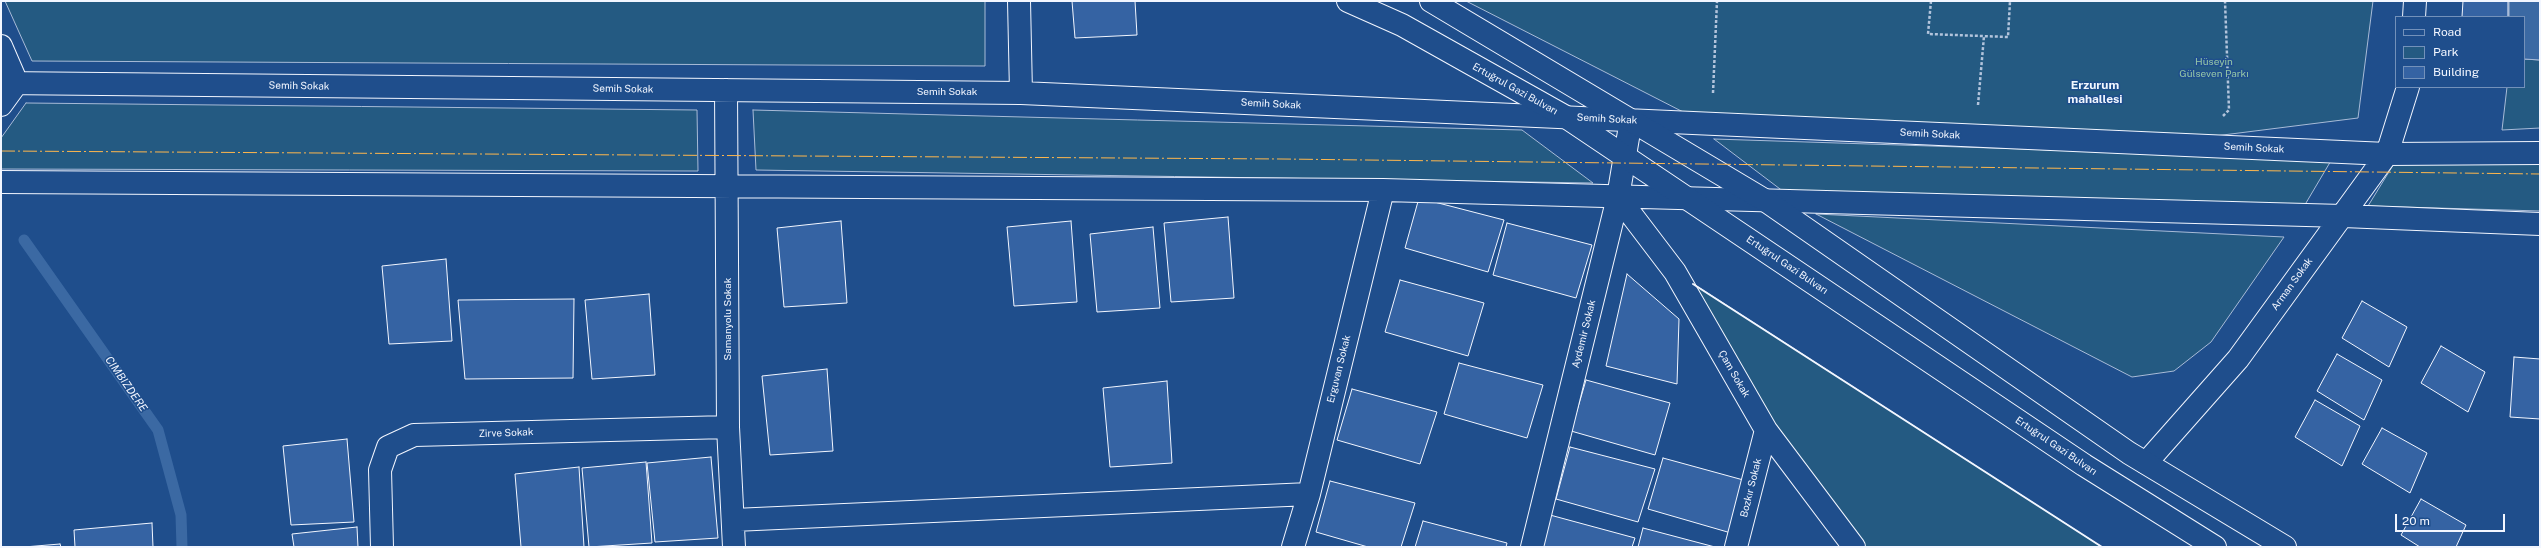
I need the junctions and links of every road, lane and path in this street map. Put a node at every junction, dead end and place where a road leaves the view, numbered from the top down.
1 (1019, 1) edge
2 (1348, 1) edge
3 (1431, 1) edge
4 (1717, 1) edge
5 (1931, 1) edge
6 (2010, 1) edge
7 (2225, 1) edge
8 (2416, 1) edge
9 (2414, 16) edge
10 (1984, 36) junction
11 (1, 46) edge
12 (9, 83) edge
13 (2408, 88) edge
14 (726, 90) junction
15 (1021, 93) junction
16 (1713, 96) dead end
17 (1, 105) edge
18 (1977, 112) dead end
19 (1566, 117) junction
20 (2220, 119) dead end
21 (1631, 120) junction
22 (2540, 153) edge
23 (2387, 154) junction
24 (1625, 156) junction
25 (1, 182) edge
26 (728, 188) junction
27 (1382, 190) junction
28 (1618, 197) junction
29 (1689, 199) junction
30 (1766, 201) junction
31 (2343, 216) junction
32 (2540, 224) edge
33 (728, 427) junction
34 (1766, 430) junction
35 (2146, 463) junction
36 (1309, 494) junction
37 (734, 520) junction
38 (382, 547) edge
39 (734, 547) edge
40 (1293, 547) edge
41 (1532, 547) edge
42 (1736, 547) edge
43 (1854, 547) edge
44 (2215, 547) edge
45 (2285, 547) edge

1 - 15 street
2 - 19 street, Ertuğrul Gazi Bulvarı
3 - 21 street
4 - 16 path
5 - 10 path
6 - 10 path
7 - 20 path
8 - 9 street
10 - 18 path
11 - 12 street
12 - 14 street, Semih Sokak
12 - 17 street
13 - 23 street, Arman Sokak
14 - 15 street, Semih Sokak
14 - 26 street, Samanyolu Sokak
15 - 19 street, Semih Sokak
19 - 21 street, Semih Sokak
19 - 24 street, Ertuğrul Gazi Bulvarı
21 - 23 street, Semih Sokak
21 - 24 street, Aydemir Sokak
21 - 30 street
22 - 23 street, Semih Sokak
23 - 31 street, Arman Sokak
24 - 28 street, Aydemir Sokak
24 - 29 street, Ertuğrul Gazi Bulvarı
25 - 26 street
26 - 27 street
26 - 33 street, Samanyolu Sokak
27 - 28 street
27 - 36 street, Erguvan Sokak
28 - 29 street
28 - 34 street, Çam Sokak
28 - 41 street, Aydemir Sokak
29 - 30 street
29 - 44 street, Ertuğrul Gazi Bulvarı
30 - 31 street
30 - 35 street
31 - 32 street
31 - 35 street, Arman Sokak
33 - 37 street, Samanyolu Sokak
33 - 38 street, Zirve Sokak
34 - 42 street, Bozkır Sokak
34 - 43 street, Çam Sokak
35 - 45 street
36 - 37 street
36 - 40 street, Erguvan Sokak
37 - 39 street, Samanyolu Sokak

